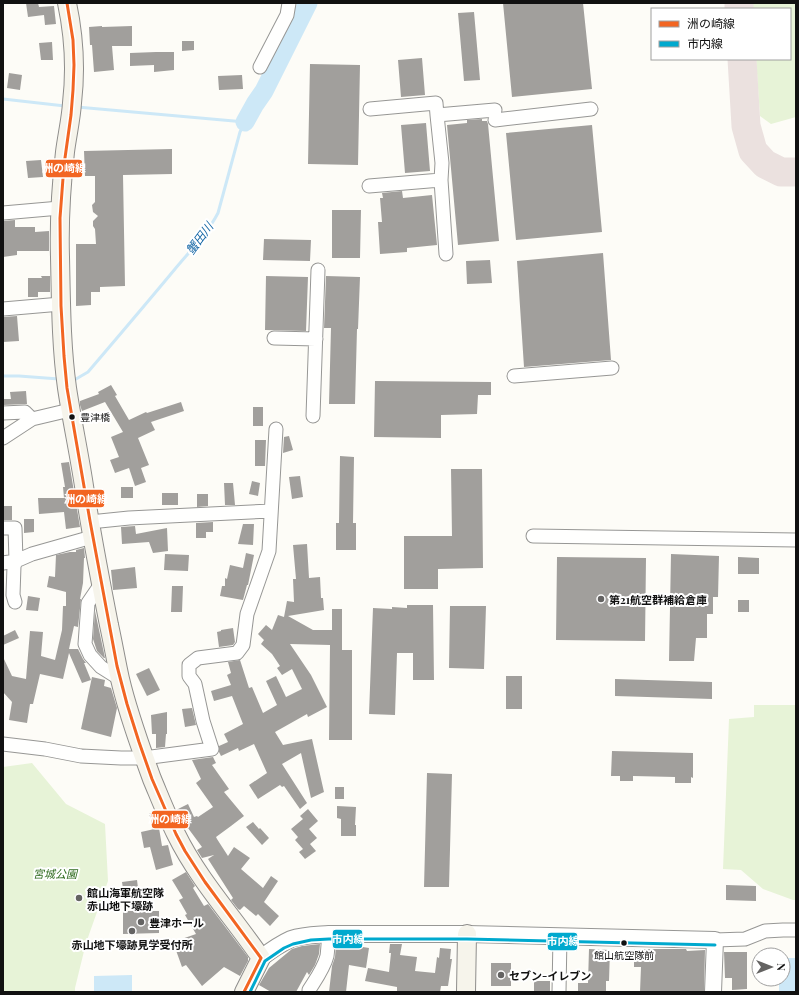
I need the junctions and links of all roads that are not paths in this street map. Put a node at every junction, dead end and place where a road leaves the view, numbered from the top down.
1 (67, 3) edge
2 (289, 3) edge
3 (260, 66) dead end
4 (370, 109) dead end
5 (591, 109) dead end
6 (437, 115) junction
7 (441, 180) junction
8 (370, 186) dead end
9 (60, 208) junction
10 (3, 212) edge
11 (446, 254) dead end
12 (318, 270) dead end
13 (61, 304) junction
14 (3, 309) edge
15 (274, 338) dead end
16 (316, 339) junction
17 (612, 368) dead end
18 (514, 376) dead end
19 (70, 410) junction
20 (3, 413) edge
21 (313, 416) dead end
22 (32, 418) junction
23 (276, 429) dead end
24 (3, 438) edge
25 (271, 511) junction
26 (3, 528) edge
27 (91, 530) junction
28 (533, 536) dead end
29 (796, 540) edge
30 (9, 562) edge
31 (101, 584) junction
32 (15, 602) dead end
33 (120, 679) junction
34 (3, 744) edge
35 (144, 758) junction
36 (796, 930) edge
37 (329, 934) junction
38 (467, 934) junction
39 (560, 936) junction
40 (715, 940) junction
41 (261, 958) junction
42 (309, 990) dead end
43 (244, 992) edge
44 (466, 992) edge
45 (559, 992) edge
46 (714, 992) edge

1 - 9 main road
2 - 3 street
4 - 6 street
5 - 6 street
6 - 7 street
7 - 8 street
7 - 11 street
9 - 10 street
9 - 13 main road
12 - 16 street
13 - 14 street
13 - 19 main road
15 - 16 street
16 - 21 street
17 - 18 street
19 - 22 street
19 - 27 main road
20 - 22 street
22 - 24 street
23 - 25 street
25 - 27 street
25 - 35 street
26 - 30 street
27 - 30 street
27 - 31 main road
28 - 29 street
30 - 32 street
31 - 33 main road
31 - 33 street
33 - 35 main road
34 - 35 street
35 - 41 main road
36 - 40 street
37 - 38 street
37 - 41 street
37 - 42 street
38 - 39 street
38 - 44 main road
39 - 40 street
39 - 45 street
40 - 46 street
41 - 43 main road

